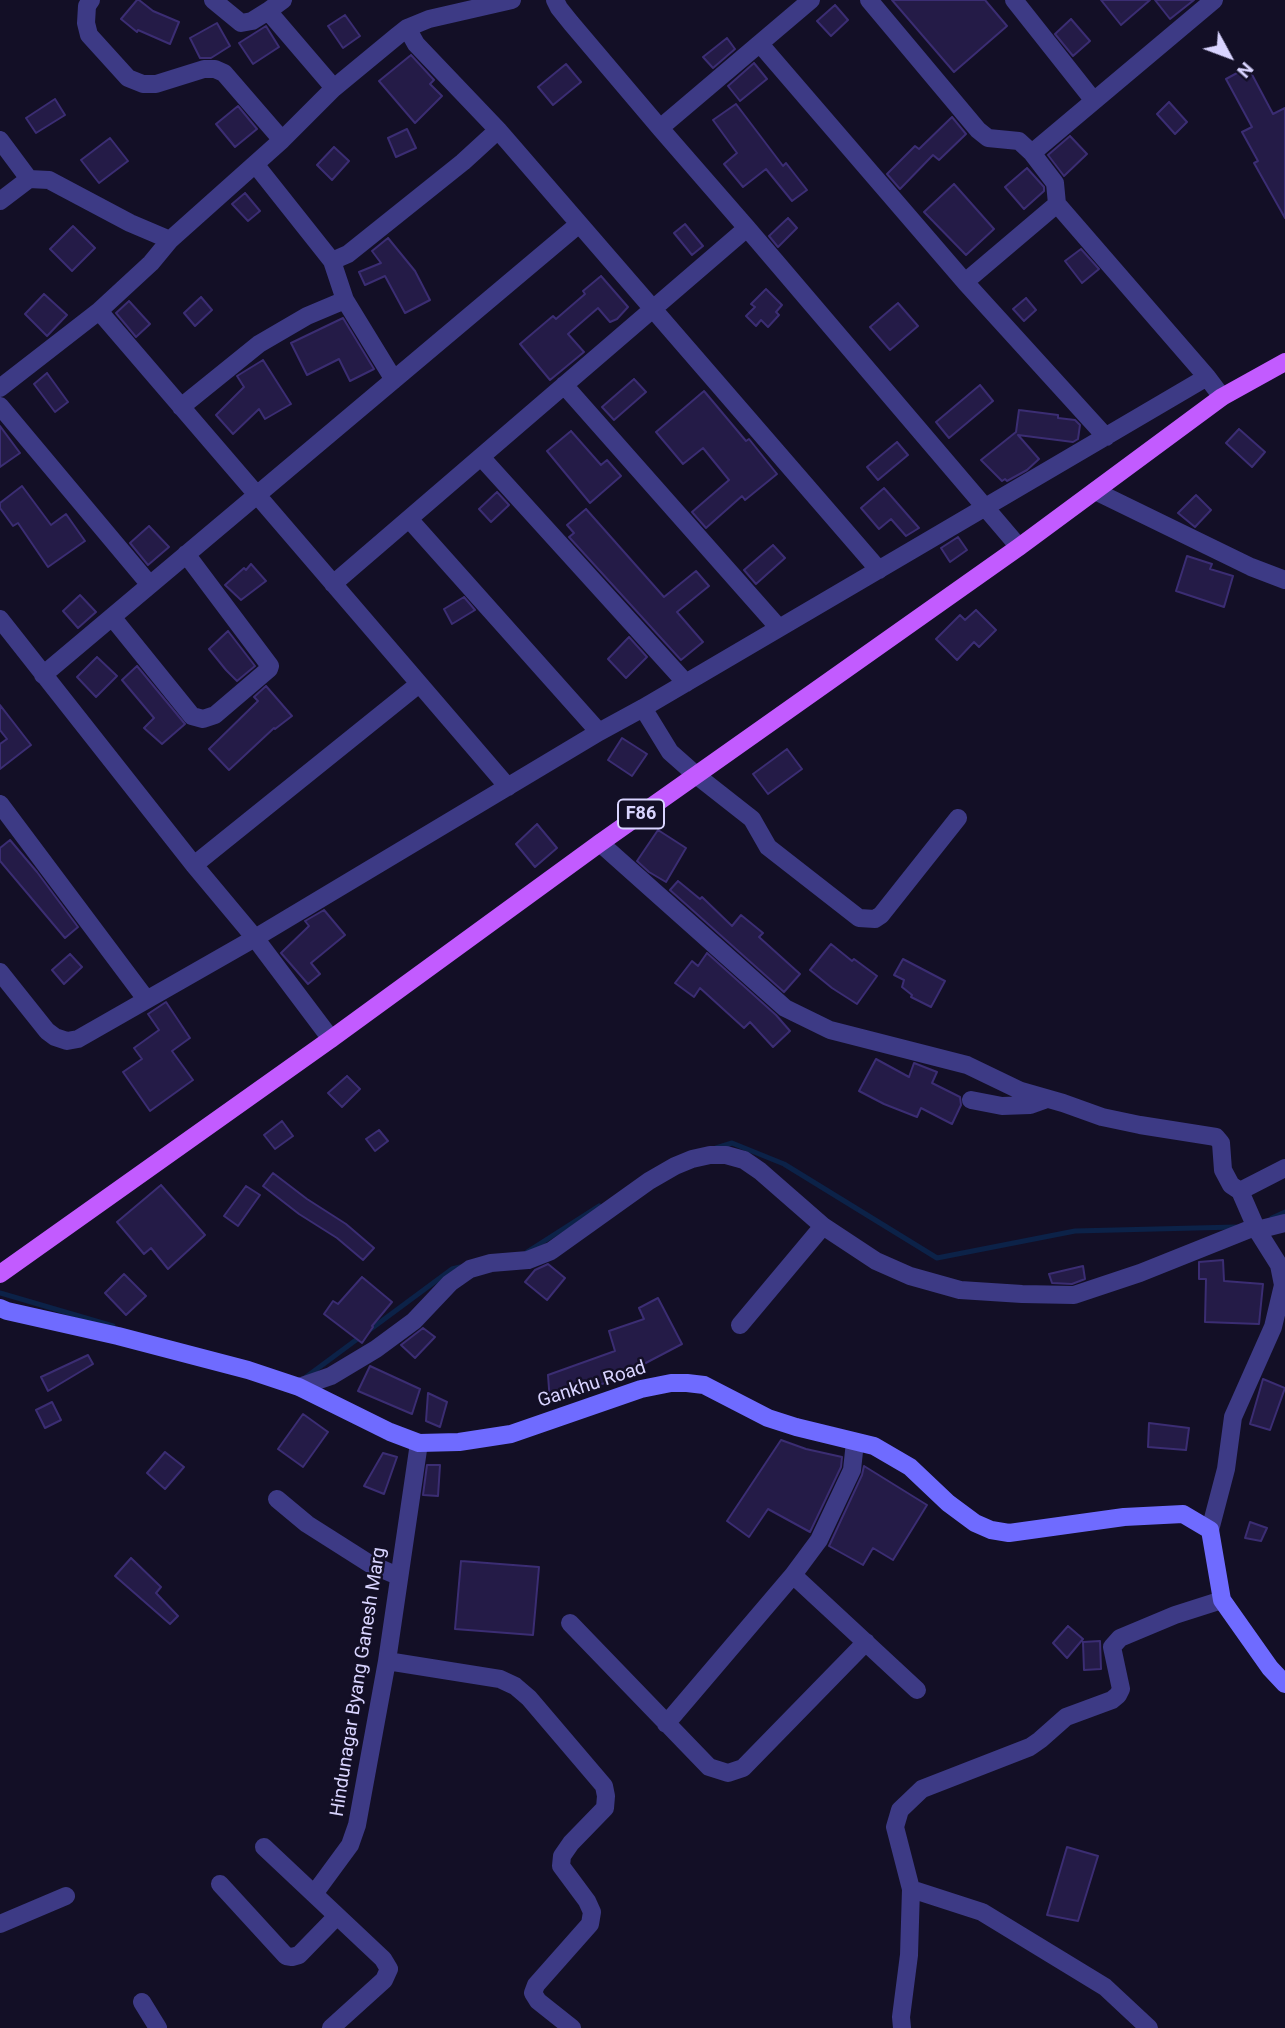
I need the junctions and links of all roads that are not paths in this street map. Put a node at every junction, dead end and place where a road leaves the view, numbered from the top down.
1 (91, 0) edge
2 (213, 0) edge
3 (283, 0) edge
4 (512, 0) edge
5 (555, 0) edge
6 (811, 0) edge
7 (869, 0) edge
8 (1014, 0) edge
9 (1214, 0) edge
10 (268, 11) junction
11 (407, 28) junction
12 (760, 44) junction
13 (334, 88) junction
14 (1094, 101) junction
15 (660, 128) junction
16 (498, 131) junction
17 (0, 140) edge
18 (282, 140) junction
19 (1032, 153) junction
20 (255, 164) junction
21 (29, 179) junction
22 (0, 201) edge
23 (1057, 204) junction
24 (579, 224) junction
25 (747, 228) junction
26 (170, 240) junction
27 (332, 261) junction
28 (965, 282) junction
29 (345, 300) junction
30 (652, 309) junction
31 (99, 311) junction
32 (1285, 362) edge
33 (1207, 377) junction
34 (394, 380) junction
35 (564, 385) junction
36 (0, 388) edge
37 (1222, 397) junction
38 (0, 407) edge
39 (181, 407) junction
40 (1106, 437) junction
41 (481, 457) junction
42 (1095, 491) junction
43 (257, 495) junction
44 (985, 508) junction
45 (409, 519) junction
46 (1019, 547) junction
47 (186, 554) junction
48 (879, 570) junction
49 (1285, 580) edge
50 (333, 584) junction
51 (150, 585) junction
52 (112, 617) junction
53 (0, 619) edge
54 (779, 628) junction
55 (6, 639) edge
56 (43, 675) junction
57 (686, 683) junction
58 (419, 684) junction
59 (643, 708) junction
60 (599, 732) junction
61 (696, 775) junction
62 (508, 787) junction
63 (0, 804) edge
64 (958, 818) dead end
65 (600, 843) junction
66 (194, 865) junction
67 (255, 938) junction
68 (0, 972) edge
69 (146, 999) junction
70 (331, 1039) junction
71 (971, 1100) dead end
72 (1048, 1100) junction
73 (1285, 1168) edge
74 (1240, 1191) junction
75 (1285, 1223) edge
76 (823, 1226) junction
77 (1256, 1228) junction
78 (0, 1273) edge
79 (0, 1308) edge
80 (740, 1325) dead end
81 (299, 1387) junction
82 (855, 1442) junction
83 (419, 1443) junction
84 (277, 1499) dead end
85 (1210, 1530) junction
86 (398, 1576) junction
87 (793, 1576) junction
88 (1222, 1600) junction
89 (570, 1623) dead end
90 (866, 1642) junction
91 (387, 1661) junction
92 (1285, 1684) edge
93 (917, 1690) dead end
94 (666, 1724) junction
95 (264, 1847) dead end
96 (220, 1884) dead end
97 (911, 1889) junction
98 (314, 1894) junction
99 (65, 1896) dead end
100 (337, 1916) junction
101 (0, 1924) edge
102 (142, 2002) dead end
103 (158, 2028) edge
104 (331, 2028) edge
105 (572, 2028) edge
106 (902, 2028) edge
107 (1149, 2028) edge

1 - 18 street
2 - 10 street
3 - 10 street
4 - 11 street
5 - 15 street
6 - 12 street
7 - 19 street
8 - 14 street
9 - 14 street
10 - 13 street
11 - 13 street
11 - 16 street
12 - 15 street
12 - 28 street
13 - 18 street
14 - 19 street
15 - 25 street
16 - 24 street
16 - 27 street
17 - 21 street
18 - 20 street
19 - 23 street
20 - 26 street
20 - 27 street
21 - 22 street
21 - 26 street
23 - 28 street
23 - 33 street
24 - 30 street
24 - 34 street
25 - 30 street
25 - 44 street
26 - 31 street
27 - 29 street
28 - 40 street
29 - 34 street
29 - 39 street
30 - 35 street
30 - 48 street
31 - 36 street
31 - 39 street
32 - 37 main road, F86
33 - 37 street
33 - 40 street
34 - 43 street
35 - 41 street
35 - 54 street
37 - 42 main road, F86
38 - 51 street
39 - 43 street
40 - 44 street
41 - 45 street
41 - 57 street
42 - 46 main road, F86
42 - 49 street
43 - 47 street
43 - 50 street
44 - 46 street
44 - 48 street
45 - 50 street
45 - 60 street
46 - 61 main road, F86
47 - 51 street
47 - 52 street
48 - 54 street
50 - 58 street
51 - 52 street
52 - 56 street
53 - 55 street
54 - 57 street
55 - 56 street
56 - 66 street
57 - 59 street
58 - 62 street
58 - 66 street
59 - 60 street
59 - 61 street
60 - 62 street
61 - 64 street
61 - 65 main road, F86
62 - 67 street
63 - 69 street
65 - 70 main road, F86
65 - 72 street
66 - 67 street
67 - 69 street
67 - 70 street
68 - 69 street
70 - 78 main road, F86
71 - 72 street
72 - 74 street
73 - 74 street
74 - 77 street
75 - 77 street
76 - 77 street
76 - 80 street
76 - 81 street
77 - 85 street
79 - 81 main road, Gankhu Road
81 - 83 main road, Gankhu Road
82 - 83 main road, Gankhu Road
82 - 85 main road, Gankhu Road
82 - 87 street
83 - 86 street, Hindunagar Byang Ganesh Marg
84 - 86 street
85 - 88 main road
86 - 91 street, Hindunagar Byang Ganesh Marg
87 - 90 street
87 - 94 street
88 - 92 main road
88 - 97 street
89 - 94 street
90 - 93 street
90 - 94 street
91 - 98 street, Hindunagar Byang Ganesh Marg
91 - 105 street
95 - 98 street
96 - 100 street
97 - 106 street
97 - 107 street
98 - 100 street
99 - 101 street
100 - 104 street
102 - 103 street

